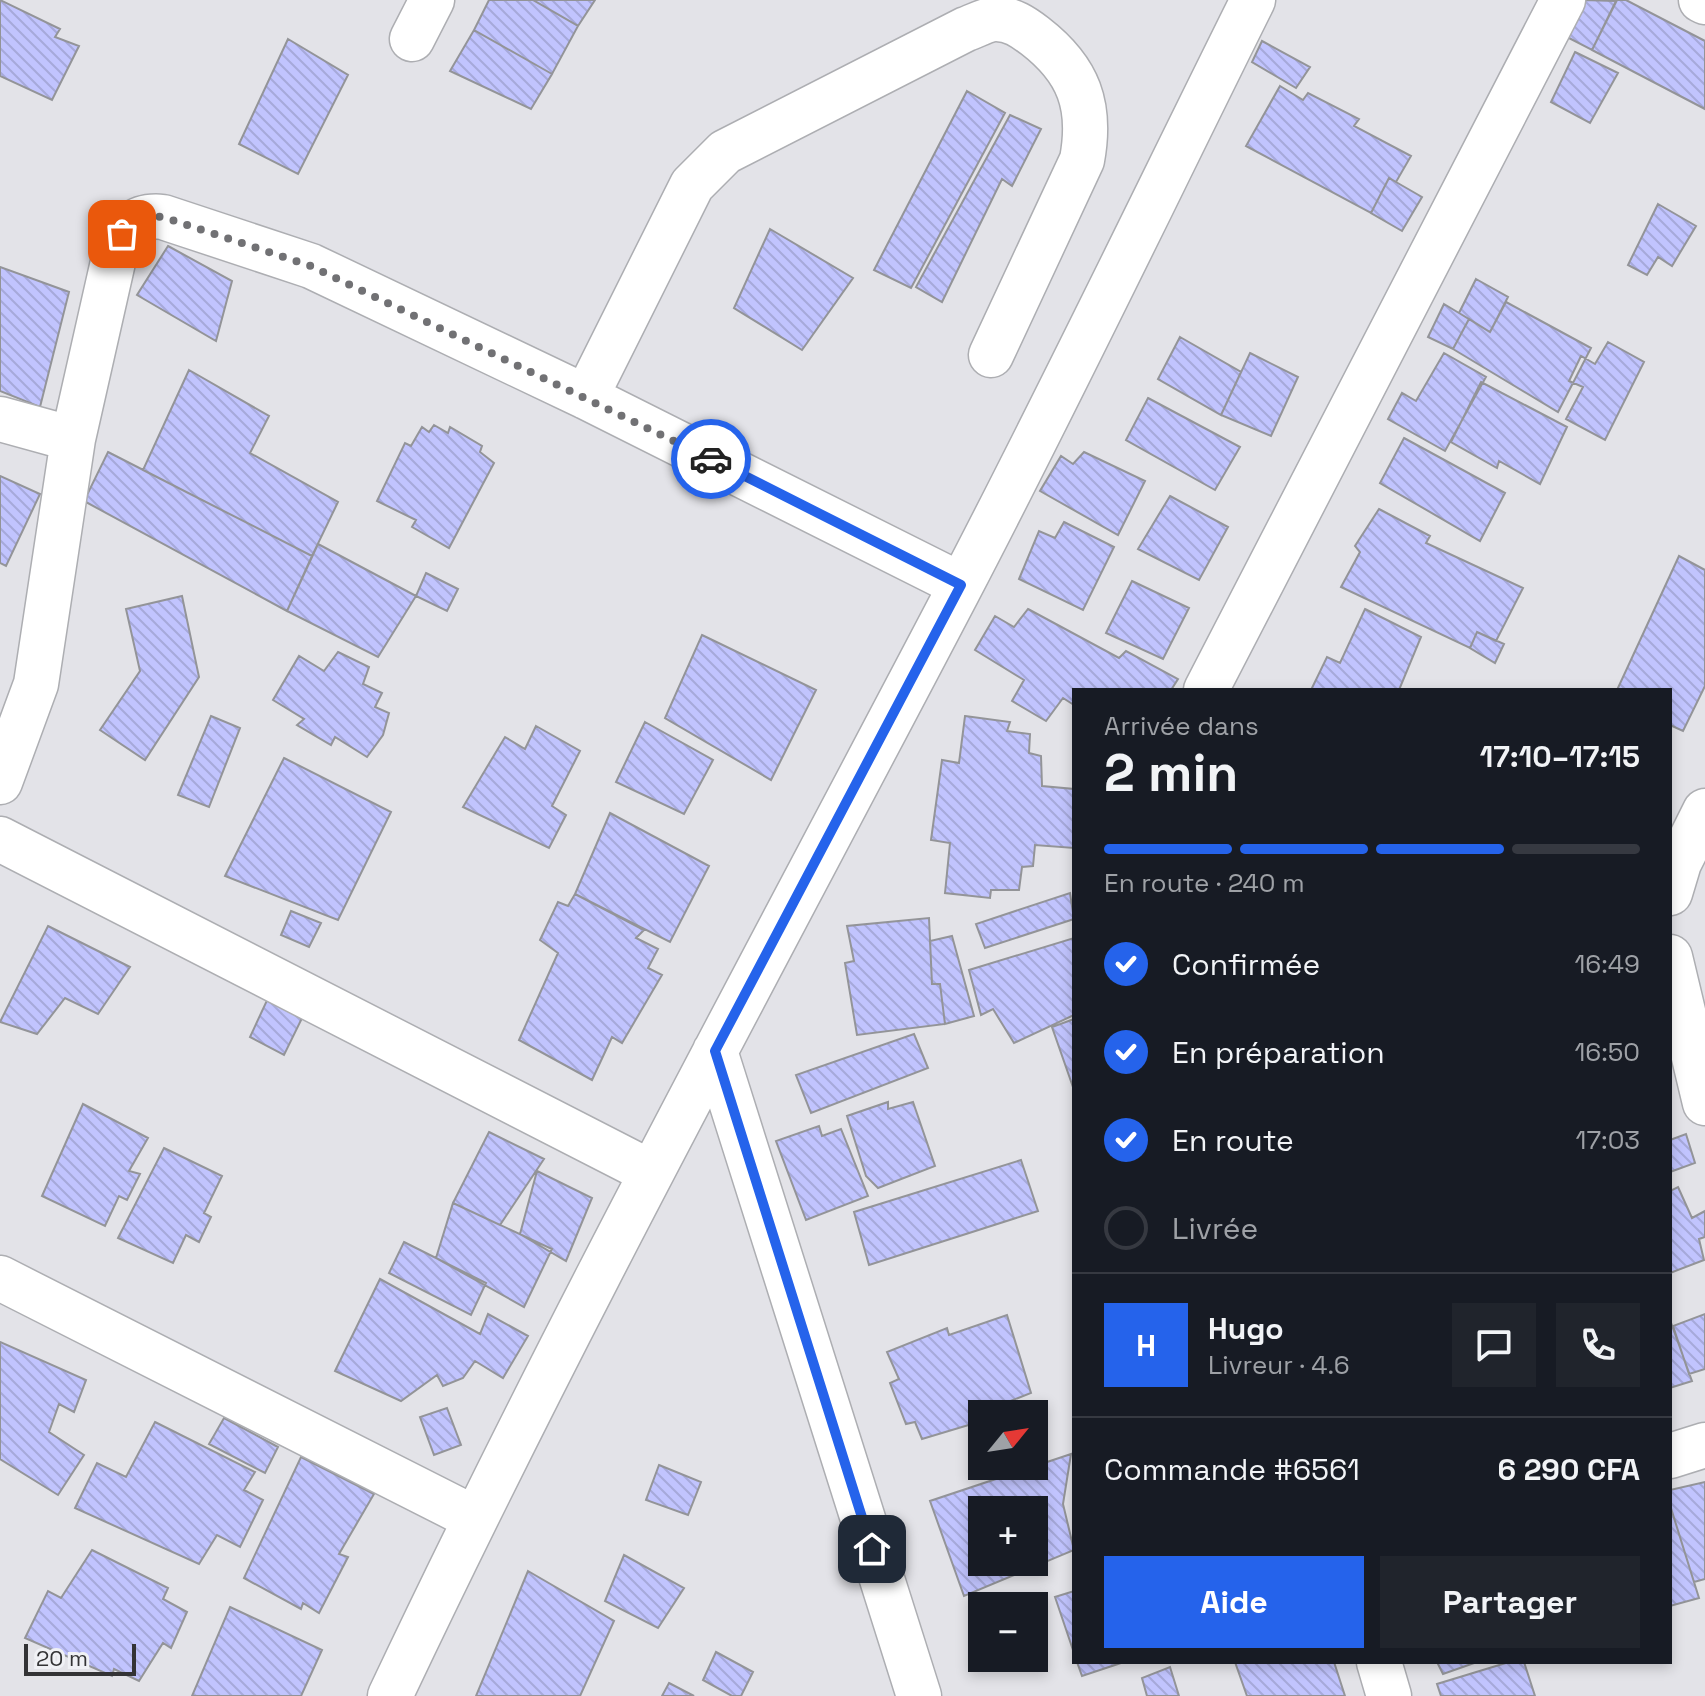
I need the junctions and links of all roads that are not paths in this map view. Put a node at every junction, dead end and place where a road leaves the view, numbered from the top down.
1 (432, 0) edge
2 (1253, 0) edge
3 (1563, 0) edge
4 (412, 39) dead end
5 (991, 355) dead end
6 (586, 397) junction
7 (0, 419) edge
8 (73, 439) junction
9 (961, 585) junction
10 (1207, 688) edge
11 (0, 782) edge
12 (1705, 811) edge
13 (0, 839) edge
14 (1682, 887) edge
15 (1672, 965) edge
16 (715, 1051) junction
17 (1705, 1103) edge
18 (650, 1172) junction
19 (0, 1278) edge
20 (1705, 1445) edge
21 (1672, 1455) edge
22 (474, 1518) junction
23 (1380, 1664) edge
24 (390, 1696) edge
25 (919, 1696) edge
26 (1389, 1696) edge

1 - 4 street
2 - 9 street
3 - 10 street
5 - 6 street
6 - 8 street
6 - 9 street
7 - 8 street
8 - 11 street
9 - 16 street
12 - 14 street
13 - 18 street
15 - 17 street
16 - 18 street
16 - 25 street
18 - 22 street
19 - 22 street
20 - 21 street
22 - 24 street
23 - 26 street

